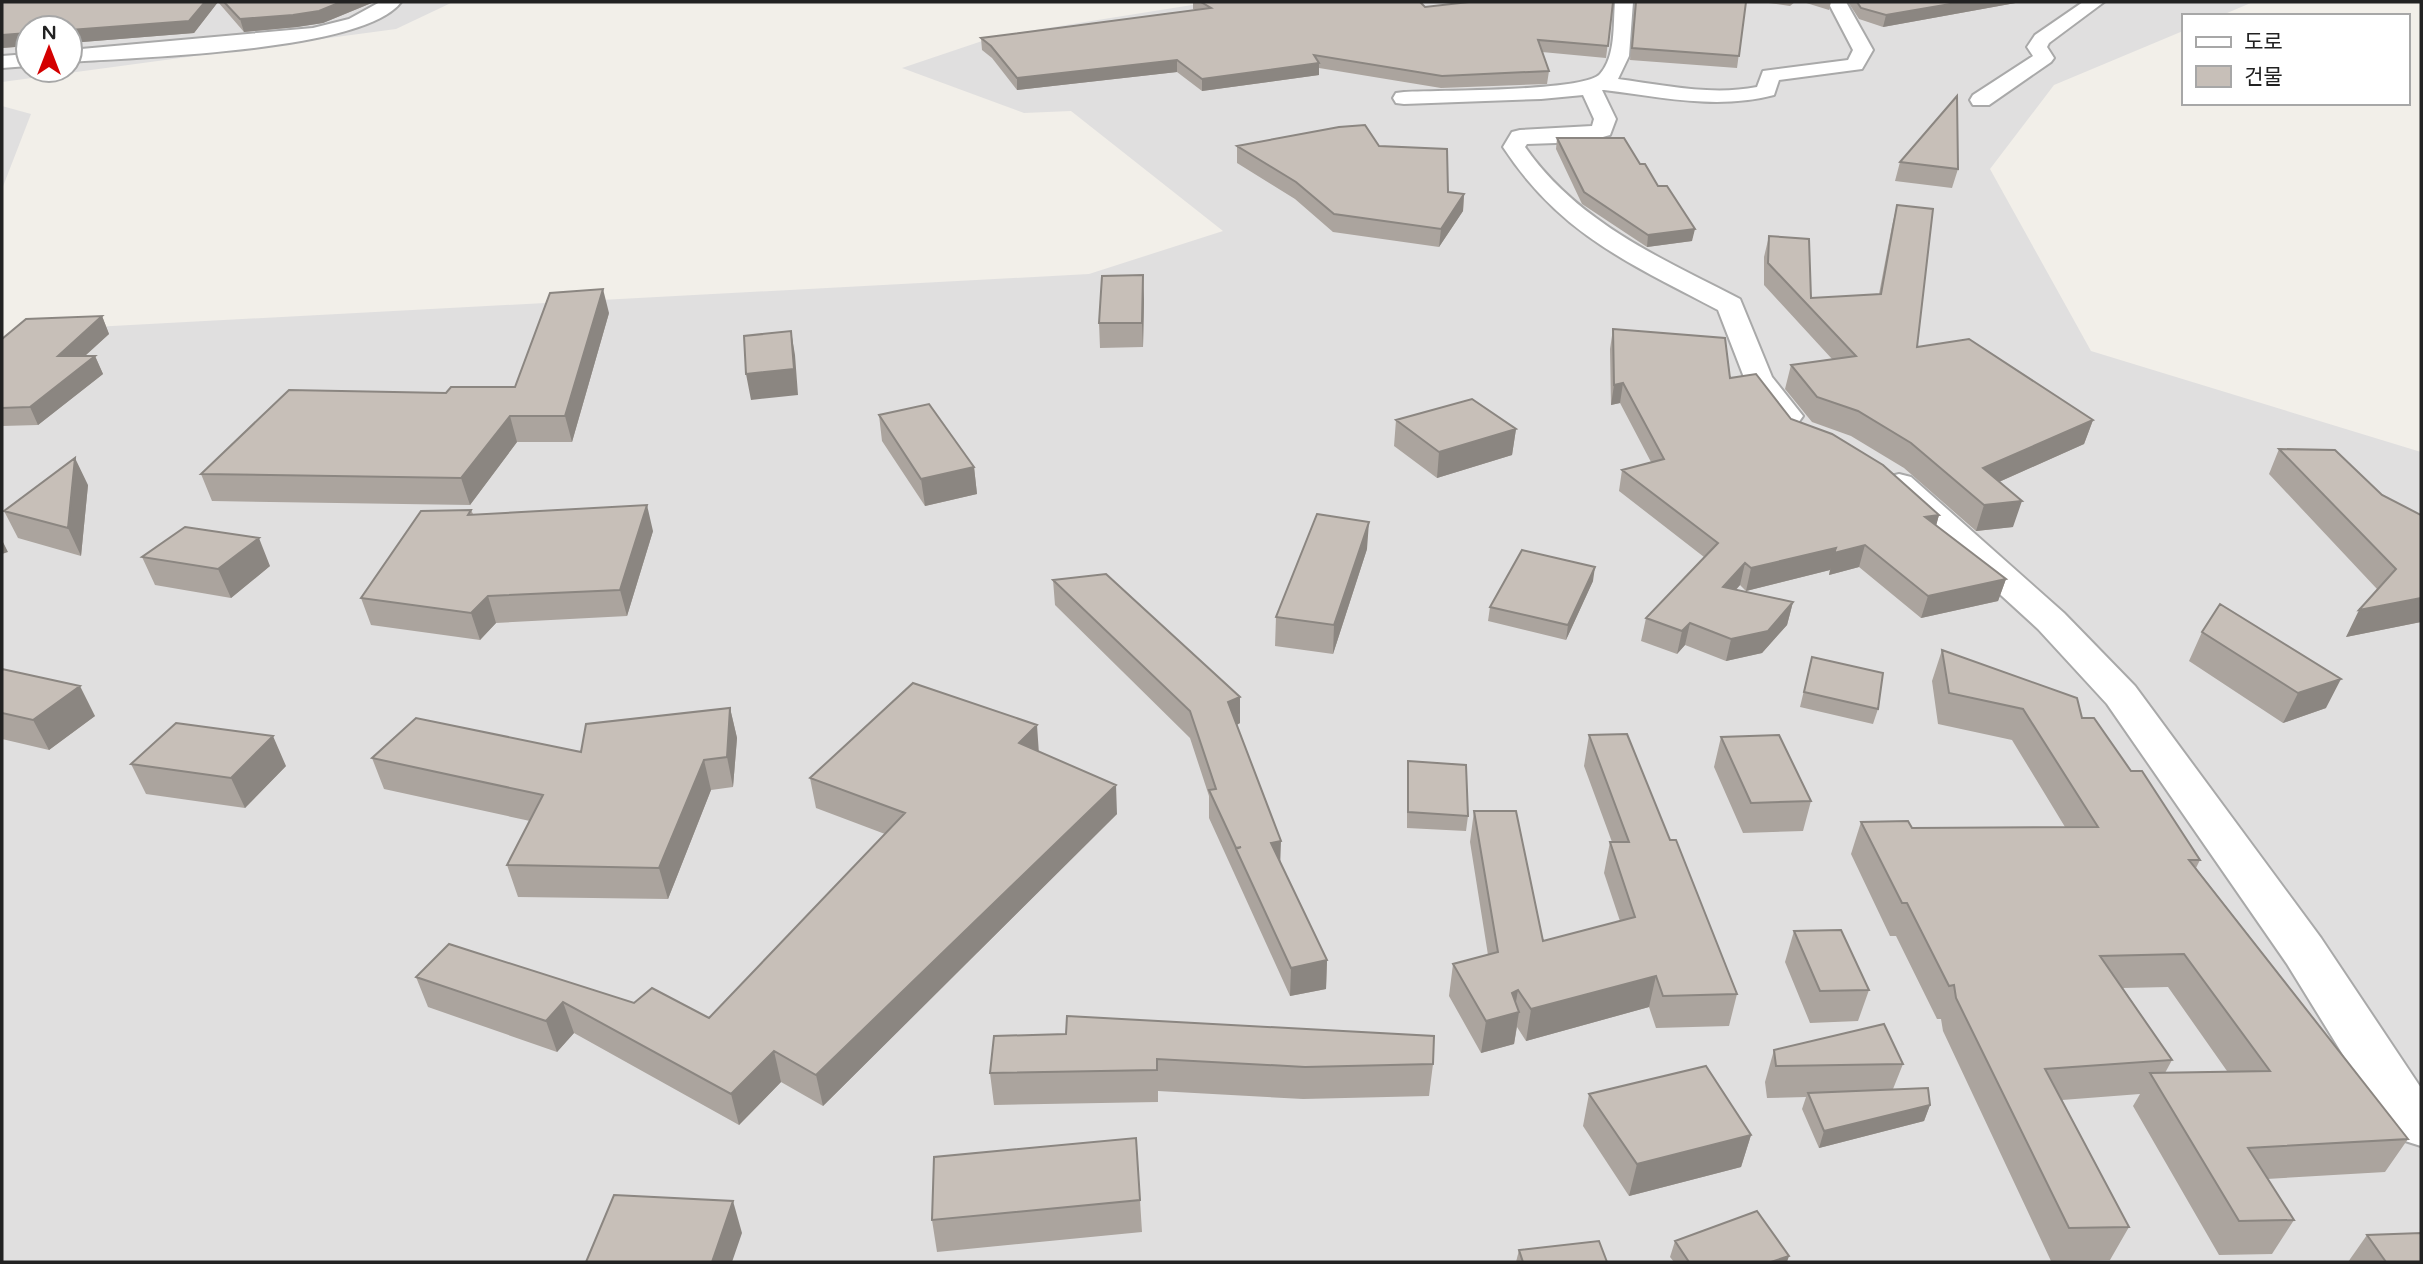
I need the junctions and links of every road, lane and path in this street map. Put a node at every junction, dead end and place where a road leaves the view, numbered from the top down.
1 (392, 2) edge
2 (1624, 2) edge
3 (1837, 2) edge
4 (2095, 2) edge
5 (84, 55) edge
6 (1596, 85) junction
7 (1404, 98) dead end
8 (1981, 100) dead end
9 (1809, 435) edge
10 (1870, 465) edge
11 (2421, 1124) edge

1 - 5 street
2 - 6 street
3 - 6 street
4 - 8 street
6 - 7 street
6 - 9 street
10 - 11 street

